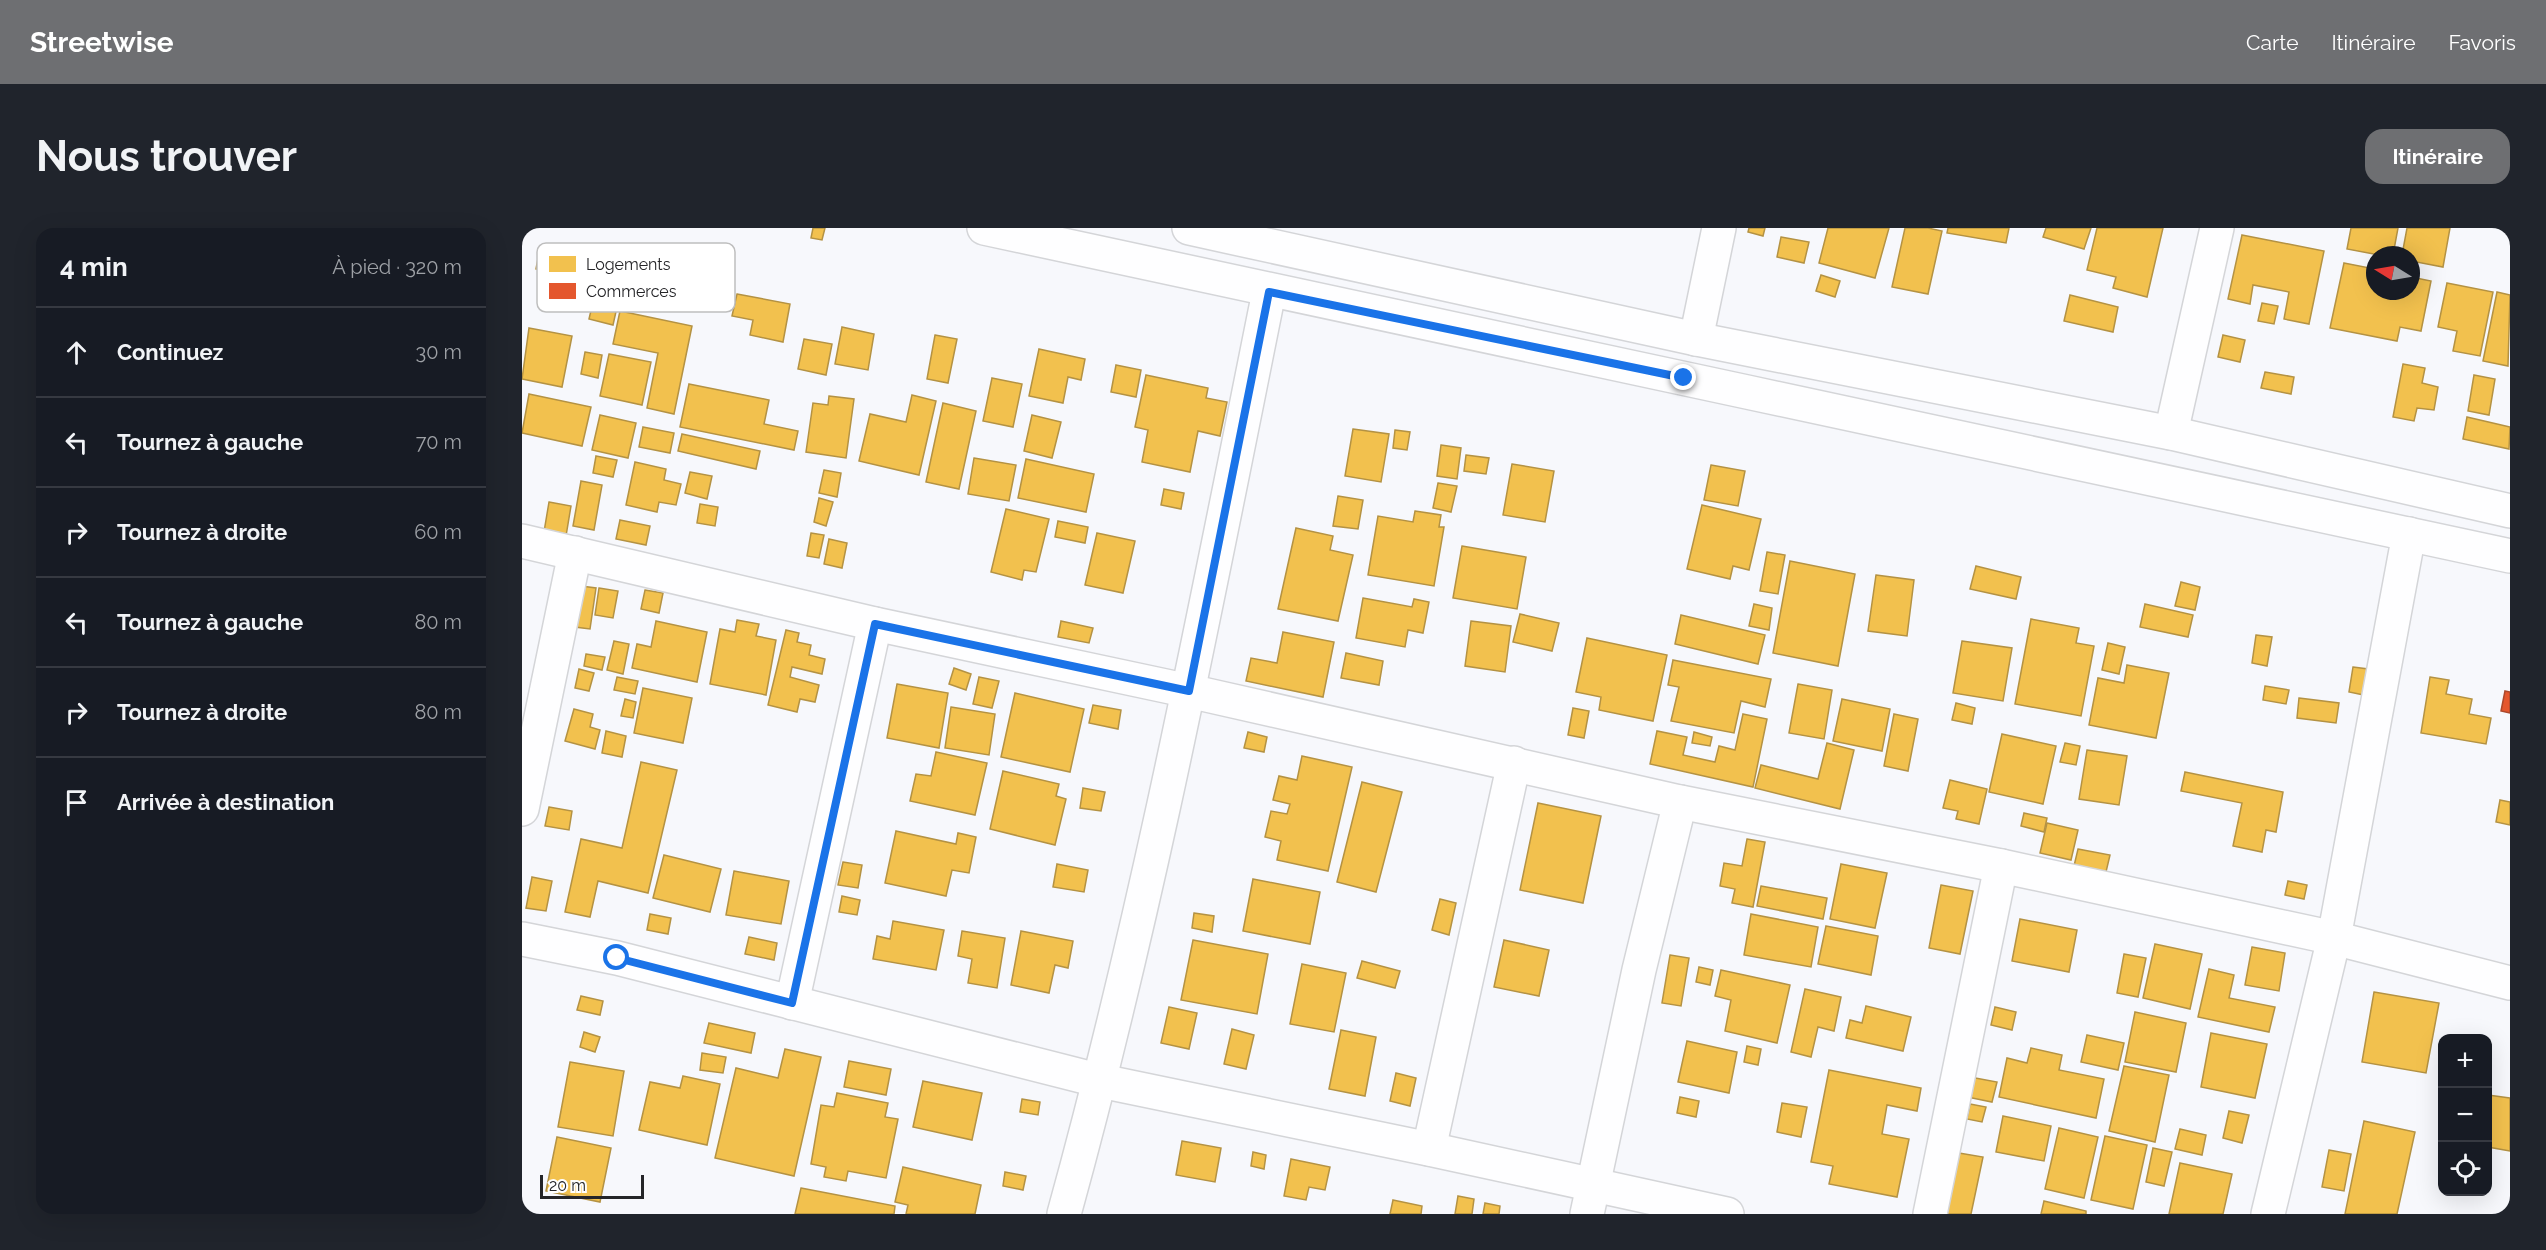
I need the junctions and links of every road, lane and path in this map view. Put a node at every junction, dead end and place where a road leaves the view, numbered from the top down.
1 (984, 228) edge
2 (1189, 228) edge
3 (1719, 228) edge
4 (2217, 228) edge
5 (1269, 292) junction
6 (1696, 339) junction
7 (2171, 433) junction
8 (2510, 511) edge
9 (2409, 534) junction
10 (522, 541) edge
11 (574, 553) junction
12 (2510, 556) edge
13 (875, 624) junction
14 (1189, 691) junction
15 (1514, 763) junction
16 (1680, 802) junction
17 (522, 809) edge
18 (2001, 866) junction
19 (2334, 938) junction
20 (522, 939) edge
21 (2510, 983) edge
22 (792, 1003) junction
23 (1101, 1082) junction
24 (1429, 1149) junction
25 (1591, 1199) edge
26 (1064, 1214) edge
27 (1726, 1214) edge
28 (1930, 1214) edge
29 (2268, 1214) edge

1 - 5 street
2 - 6 street
3 - 6 street
4 - 7 street
5 - 9 street
5 - 14 street
6 - 7 street
7 - 8 street
9 - 12 street
9 - 19 street
10 - 11 street
11 - 13 street
11 - 17 street
13 - 14 street
13 - 22 street
14 - 15 street
14 - 23 street
15 - 16 street
15 - 24 street
16 - 18 street
16 - 25 street
18 - 19 street
18 - 28 street
19 - 21 street
19 - 29 street
20 - 22 street
22 - 23 street
23 - 24 street
23 - 26 street
24 - 25 street
25 - 27 street

